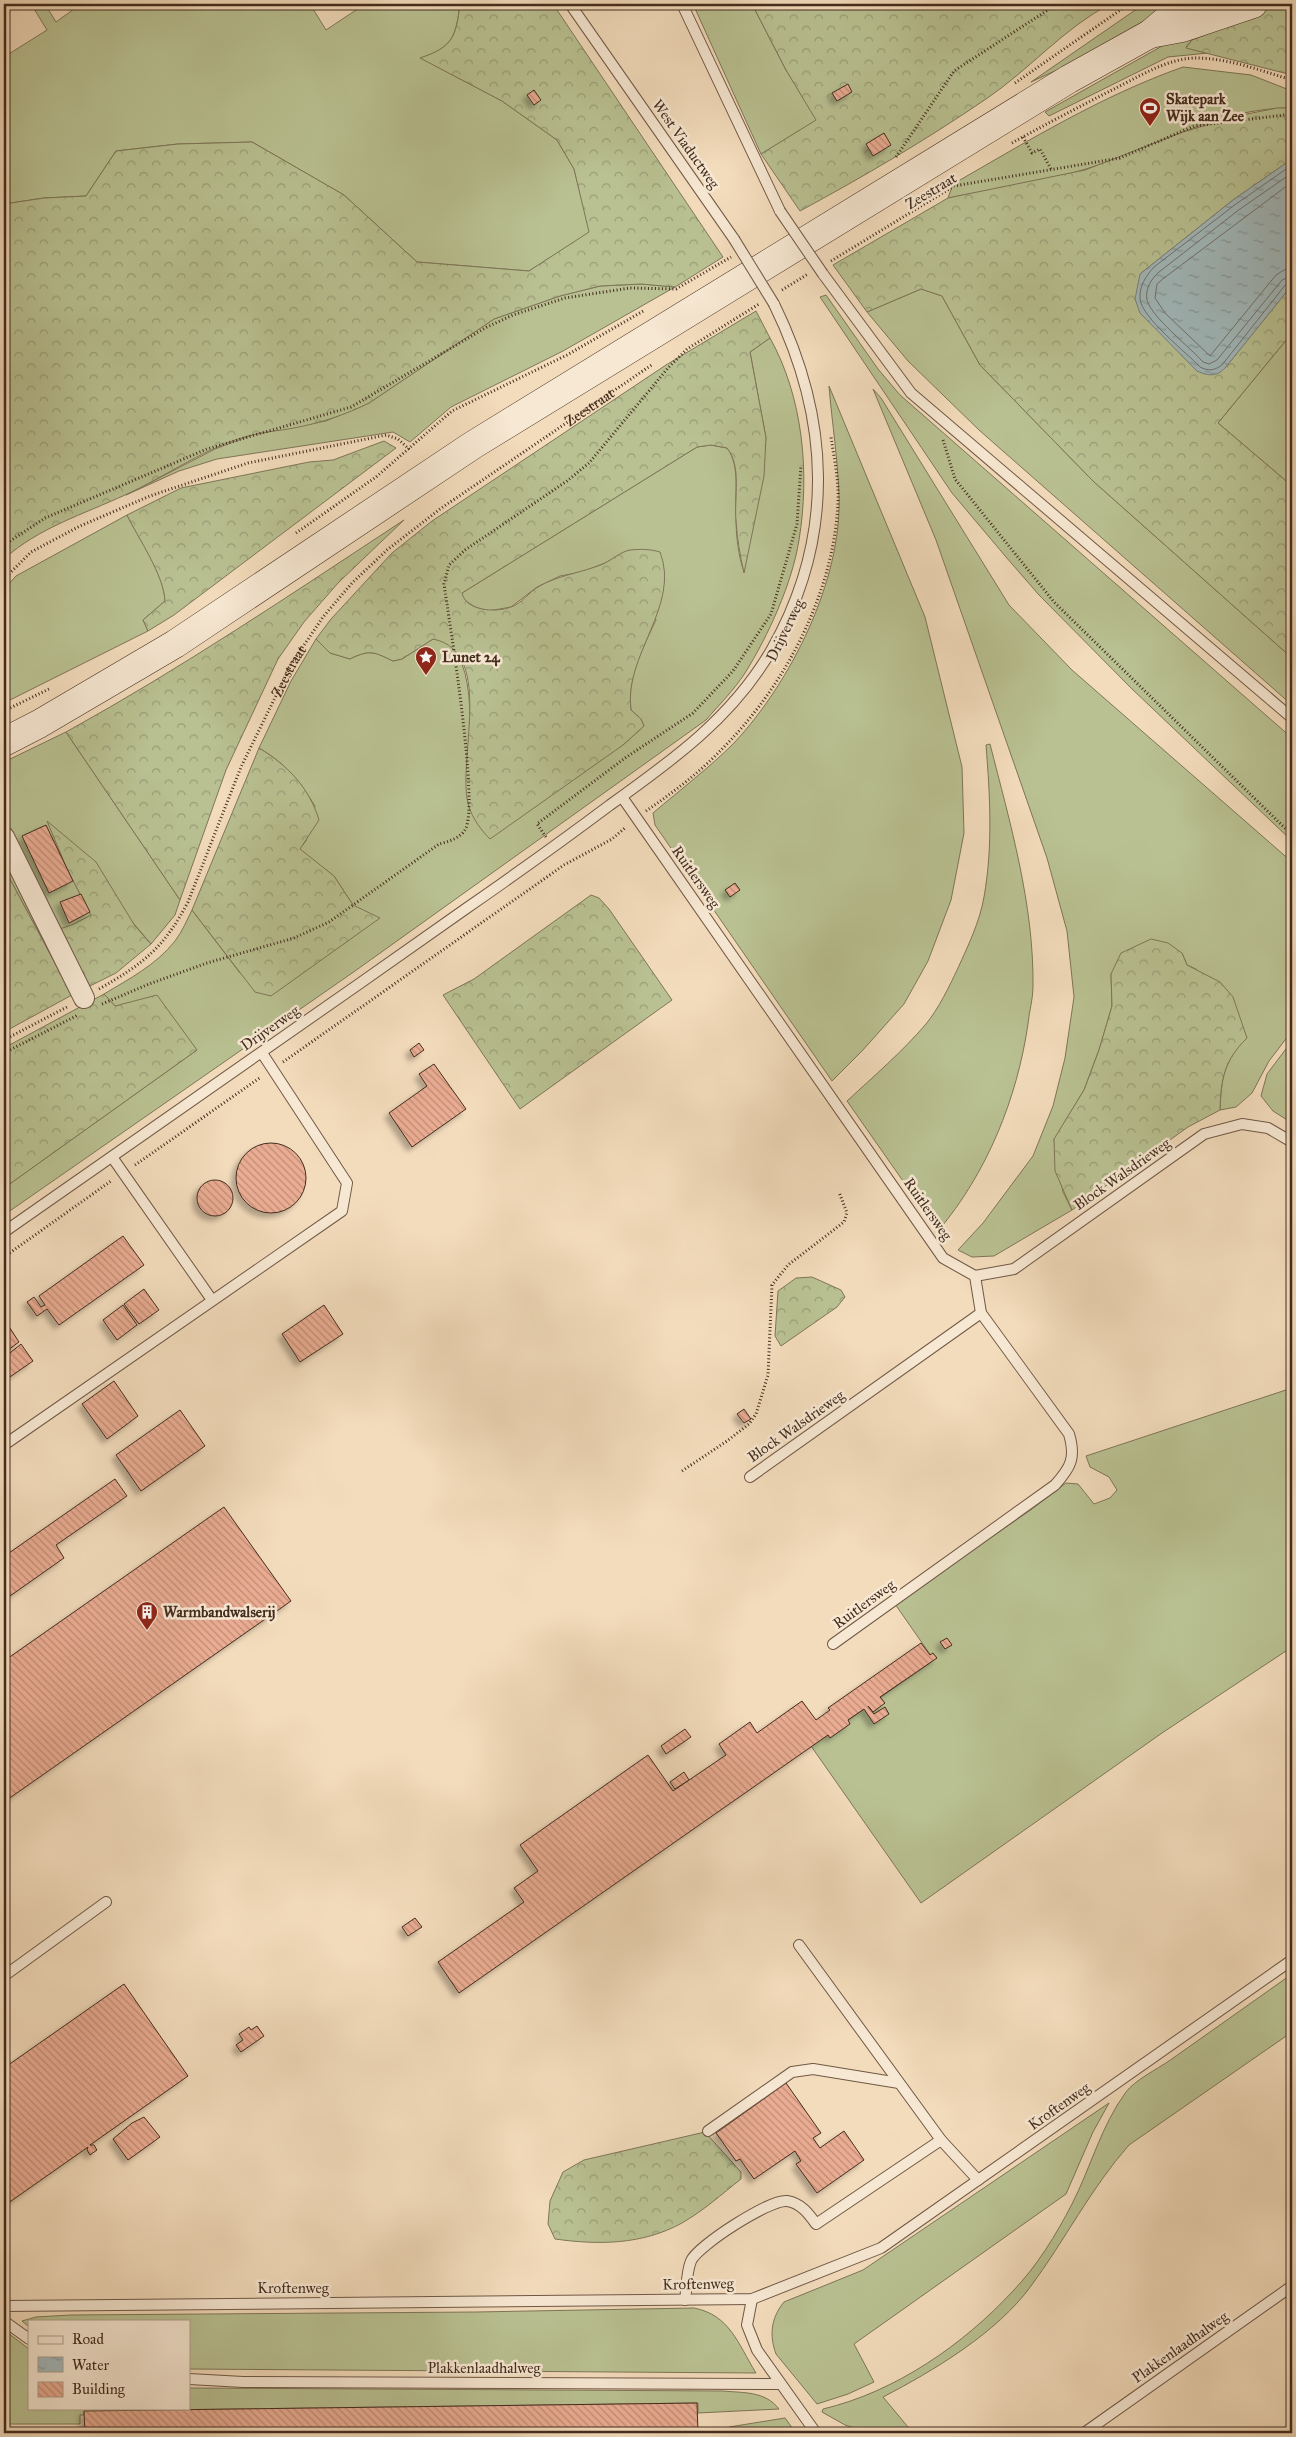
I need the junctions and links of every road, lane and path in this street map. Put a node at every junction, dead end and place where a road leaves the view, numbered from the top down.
1 (570, 4) edge
2 (682, 4) edge
3 (1057, 4) edge
4 (1185, 4) edge
5 (1253, 4) edge
6 (1150, 34) junction
7 (1292, 80) edge
8 (1292, 114) edge
9 (1023, 137) junction
10 (1008, 146) dead end
11 (894, 161) dead end
12 (1052, 169) junction
13 (735, 255) dead end
14 (821, 270) junction
15 (781, 291) dead end
16 (769, 302) junction
17 (657, 361) dead end
18 (935, 413) junction
19 (831, 434) dead end
20 (410, 450) dead end
21 (802, 458) dead end
22 (4, 545) edge
23 (4, 579) edge
24 (1292, 718) edge
25 (4, 742) edge
26 (622, 797) junction
27 (637, 818) junction
28 (1292, 835) edge
29 (4, 837) edge
30 (553, 848) junction
31 (89, 1005) junction
32 (4, 1040) edge
33 (262, 1052) junction
34 (4, 1053) edge
35 (1292, 1142) edge
36 (112, 1156) junction
37 (839, 1192) dead end
38 (4, 1232) edge
39 (975, 1276) junction
40 (212, 1300) junction
41 (981, 1313) junction
42 (4, 1445) edge
43 (682, 1471) dead end
44 (750, 1476) dead end
45 (833, 1644) dead end
46 (106, 1902) dead end
47 (799, 1945) dead end
48 (1292, 1960) edge
49 (4, 1976) edge
50 (899, 2083) junction
51 (708, 2131) dead end
52 (940, 2140) junction
53 (978, 2180) junction
54 (1292, 2286) edge
55 (752, 2299) junction
56 (685, 2300) junction
57 (4, 2306) edge
58 (4, 2320) edge
59 (28, 2339) edge
60 (190, 2379) edge
61 (780, 2384) junction
62 (816, 2433) edge
63 (1084, 2433) edge

1 - 16 lane, West Viaductweg, bridge
2 - 14 lane, bridge
3 - 11 path
4 - 6 main road, Zeestraat
5 - 6 main road, Zeestraat
6 - 25 main road, Zeestraat
7 - 9 path
8 - 12 path
9 - 10 path
9 - 12 path
12 - 14 path
13 - 22 path
14 - 15 path
14 - 18 lane
16 - 26 lane, Drijverweg
16 - 31 path
17 - 31 path, Zeestraat
18 - 24 lane
18 - 28 path
19 - 27 path, Drijverweg
20 - 23 path
21 - 30 path, Drijverweg
26 - 27 lane, Ruitlersweg
26 - 30 lane, Drijverweg
27 - 30 path, Drijverweg
27 - 39 lane, Ruitlersweg
29 - 31 street
30 - 33 lane, Drijverweg
31 - 32 path, Zeestraat
31 - 34 path
33 - 36 lane, Drijverweg
33 - 40 lane
35 - 39 lane, Block Walsdrieweg
36 - 38 lane, Drijverweg
36 - 40 lane
37 - 43 path
39 - 41 lane, Ruitlersweg
40 - 42 lane
41 - 44 lane, Block Walsdrieweg
41 - 45 lane, Ruitlersweg
46 - 49 lane
47 - 50 lane
48 - 53 lane, Kroftenweg
50 - 51 lane
50 - 52 lane
52 - 53 lane
52 - 56 lane
53 - 55 lane, Kroftenweg
54 - 63 lane, Plakkenlaadhalweg
55 - 56 lane, Kroftenweg
55 - 61 lane
56 - 57 lane, Kroftenweg
58 - 59 lane
60 - 61 lane, Plakkenlaadhalweg
61 - 62 lane

